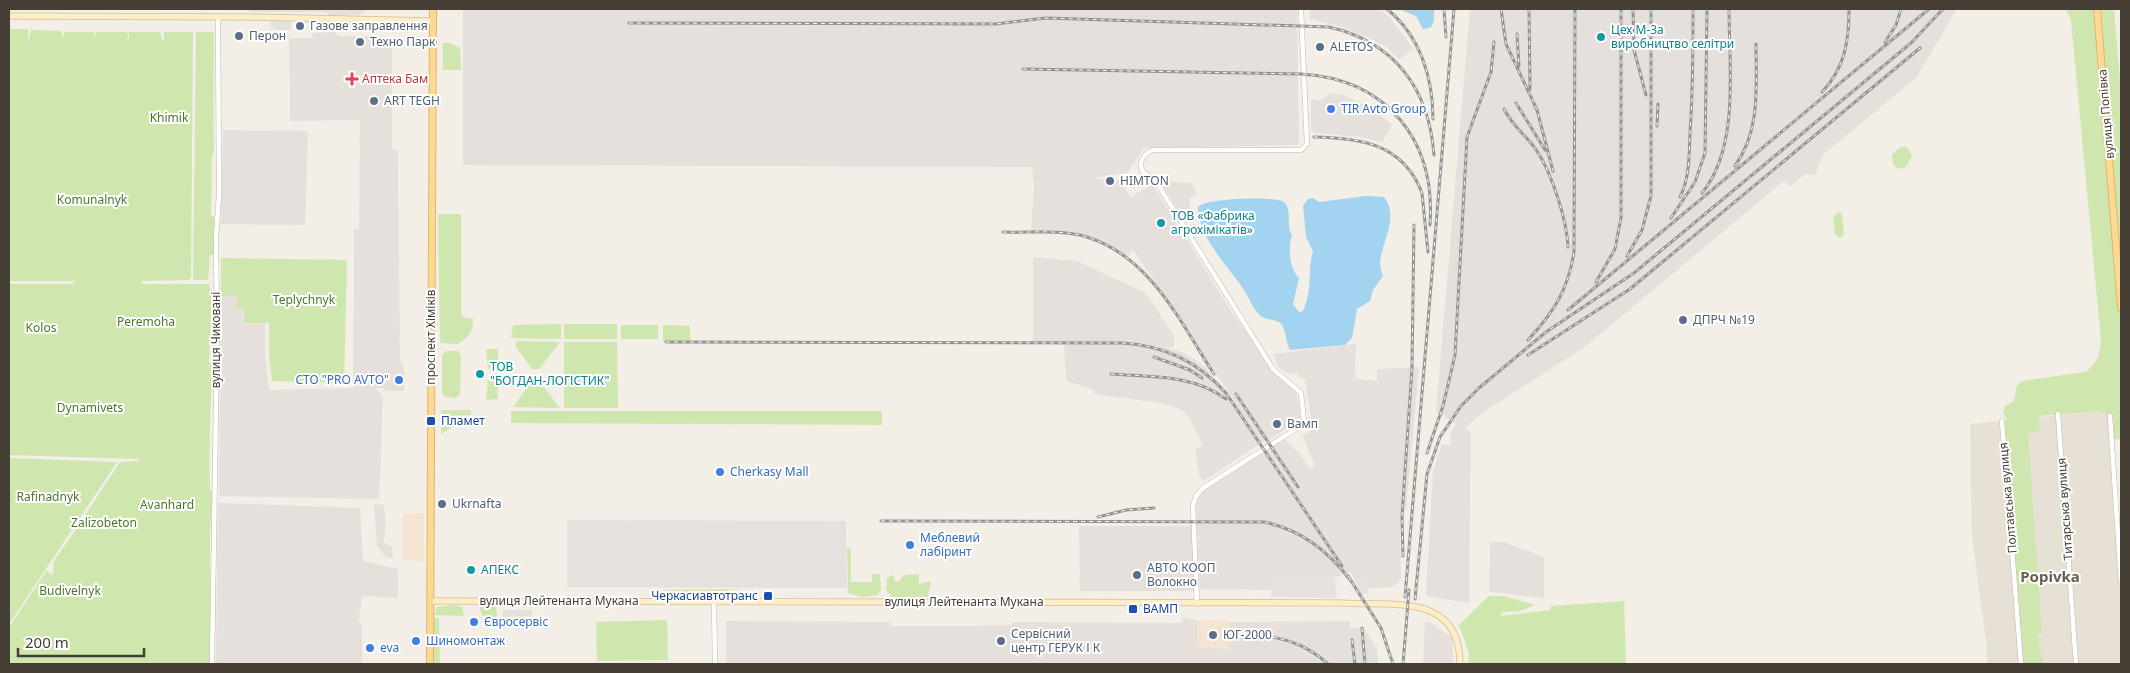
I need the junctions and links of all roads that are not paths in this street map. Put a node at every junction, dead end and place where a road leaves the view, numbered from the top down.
1 (433, 9) edge
2 (1301, 9) edge
3 (2097, 9) edge
4 (9, 16) edge
5 (218, 17) junction
6 (433, 21) junction
7 (2121, 308) edge
8 (2058, 414) dead end
9 (2110, 416) dead end
10 (2002, 421) dead end
11 (2119, 525) edge
12 (2121, 581) edge
13 (430, 601) junction
14 (714, 601) junction
15 (1197, 604) junction
16 (212, 664) edge
17 (430, 664) edge
18 (715, 664) edge
19 (1460, 664) edge
20 (2021, 664) edge
21 (2076, 664) edge

1 - 6 main road, проспект Хіміків
2 - 15 street
3 - 7 main road, вулиця Попівка
4 - 5 main road
5 - 6 main road
5 - 16 street, вулиця Чиковані
6 - 13 main road, проспект Хіміків
8 - 21 street, Титарська вулиця
9 - 11 street
10 - 20 street, Полтавська вулиця
11 - 12 street
13 - 14 main road, вулиця Лейтенанта Мукана
13 - 17 main road, проспект Хіміків
14 - 15 main road, вулиця Лейтенанта Мукана
14 - 18 street
15 - 19 main road, вулиця Лейтенанта Мукана

